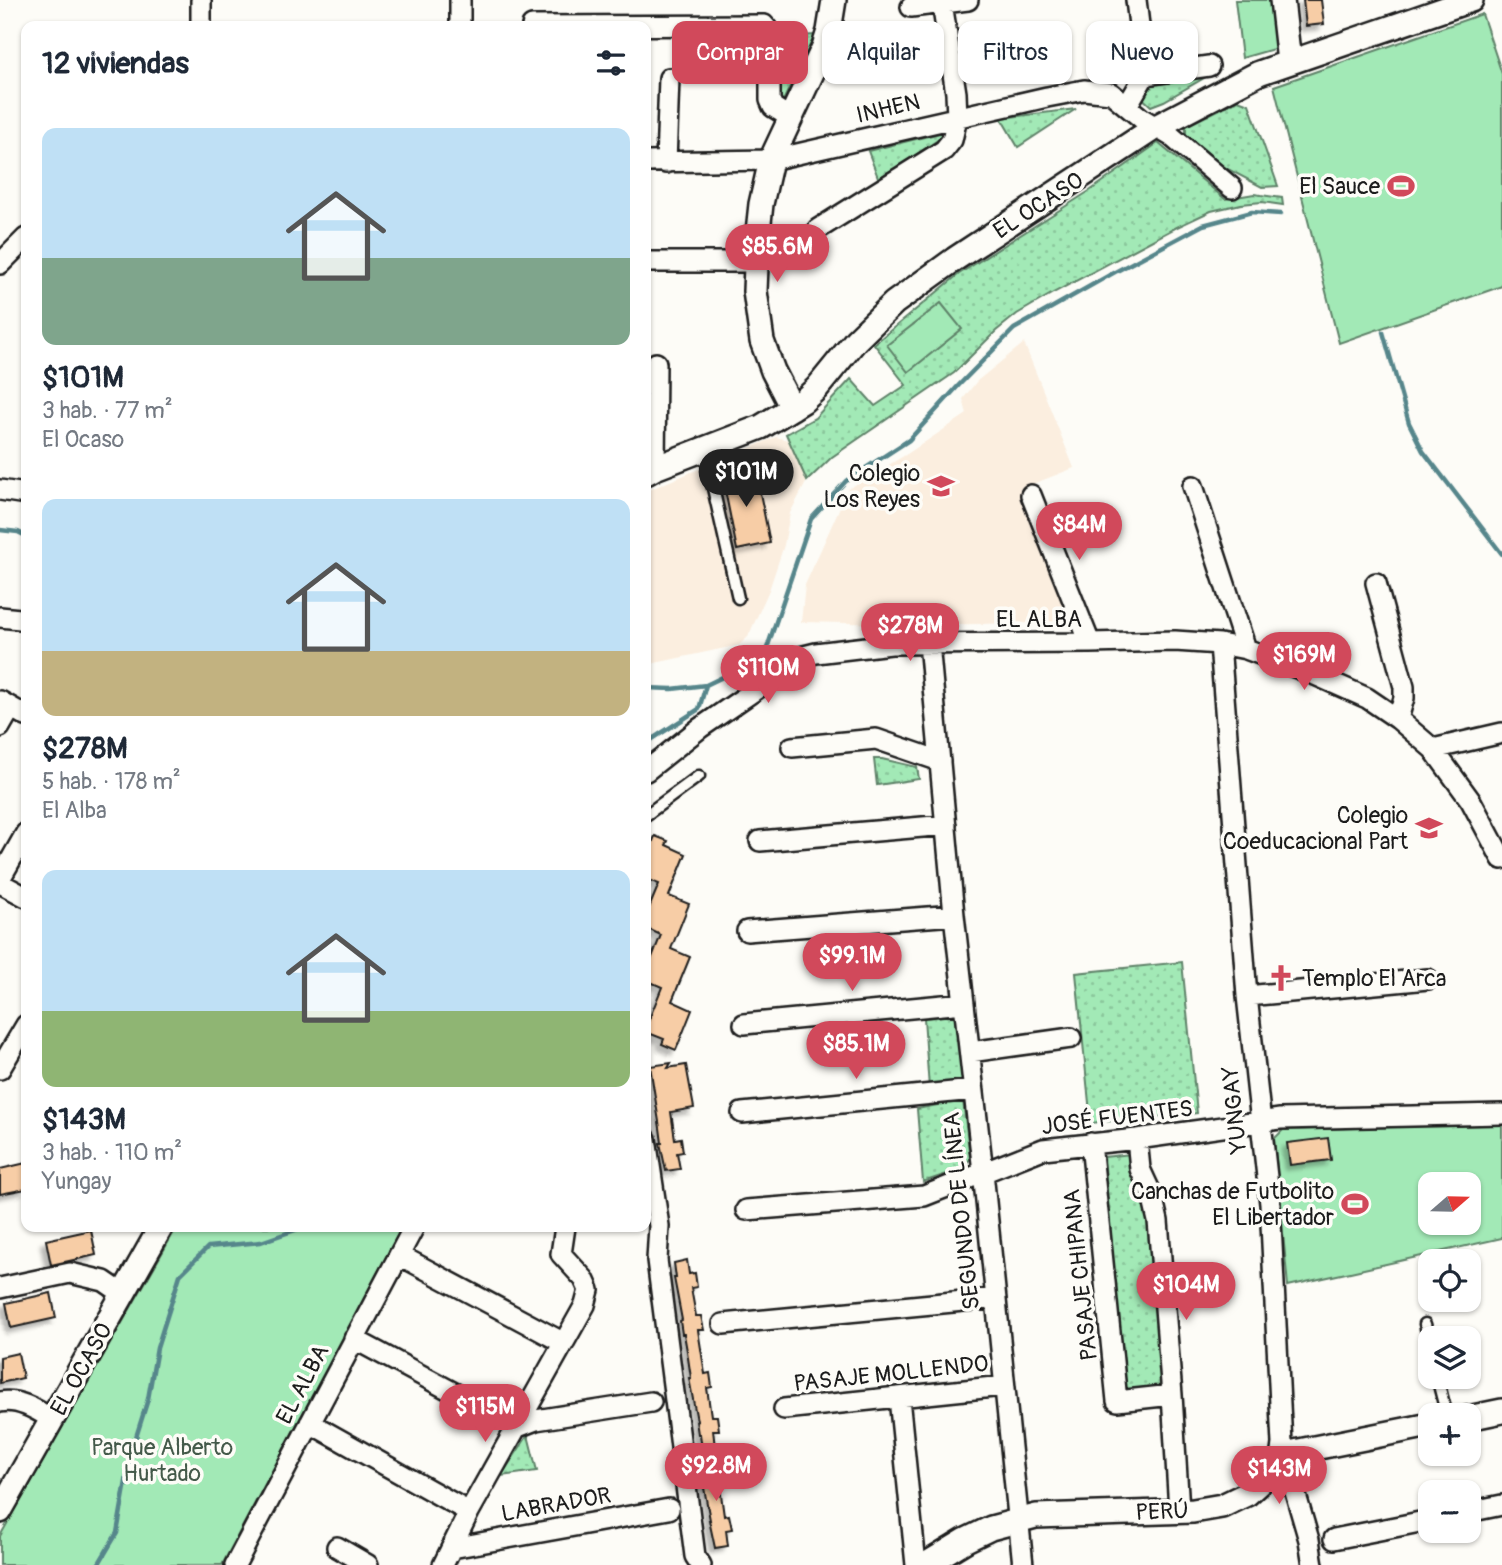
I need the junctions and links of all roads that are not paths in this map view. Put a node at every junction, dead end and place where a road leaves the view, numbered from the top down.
1 (201, 0) edge
2 (460, 0) edge
3 (834, 0) edge
4 (968, 0) edge
5 (1136, 0) edge
6 (1282, 0) edge
7 (1463, 1) edge
8 (942, 4) junction
9 (911, 7) dead end
10 (201, 21) edge
11 (460, 21) edge
12 (1139, 21) edge
13 (651, 26) edge
14 (1289, 62) junction
15 (1209, 66) dead end
16 (1198, 68) edge
17 (668, 78) dead end
18 (1140, 84) edge
19 (1127, 106) junction
20 (791, 118) junction
21 (957, 118) junction
22 (1156, 127) junction
23 (771, 160) junction
24 (651, 162) edge
25 (666, 163) junction
26 (1231, 188) dead end
27 (818, 229) dead end
28 (21, 243) edge
29 (651, 262) edge
30 (756, 262) junction
31 (0, 264) edge
32 (659, 362) edge
33 (792, 408) junction
34 (702, 449) junction
35 (651, 458) edge
36 (651, 470) edge
37 (1193, 486) dead end
38 (0, 490) edge
39 (21, 493) edge
40 (1031, 495) dead end
41 (1376, 583) dead end
42 (738, 598) dead end
43 (929, 643) junction
44 (1090, 643) junction
45 (1220, 644) junction
46 (1246, 649) junction
47 (12, 709) edge
48 (1398, 719) junction
49 (0, 727) edge
50 (1502, 733) edge
51 (792, 747) dead end
52 (1433, 749) junction
53 (940, 761) junction
54 (651, 767) edge
55 (699, 776) dead end
56 (651, 811) edge
57 (946, 825) junction
58 (760, 841) dead end
59 (21, 842) edge
60 (1502, 859) edge
61 (0, 881) edge
62 (21, 894) edge
63 (954, 915) junction
64 (747, 931) dead end
65 (1427, 979) dead end
66 (1247, 996) junction
67 (964, 1003) junction
68 (744, 1024) dead end
69 (21, 1033) edge
70 (1071, 1038) dead end
71 (970, 1052) junction
72 (1, 1065) edge
73 (973, 1090) junction
74 (742, 1113) dead end
75 (1502, 1114) edge
76 (1260, 1123) junction
77 (1137, 1139) junction
78 (1091, 1143) junction
79 (651, 1172) edge
80 (983, 1172) junction
81 (746, 1210) dead end
82 (158, 1232) edge
83 (411, 1232) edge
84 (564, 1232) edge
85 (399, 1255) junction
86 (0, 1288) edge
87 (122, 1294) junction
88 (995, 1298) junction
89 (723, 1324) dead end
90 (354, 1339) junction
91 (564, 1343) junction
92 (1003, 1386) junction
93 (1172, 1395) junction
94 (899, 1398) junction
95 (0, 1402) edge
96 (651, 1402) dead end
97 (784, 1409) dead end
98 (1502, 1411) edge
99 (1481, 1415) edge
100 (52, 1419) junction
101 (310, 1423) junction
102 (518, 1427) junction
103 (1418, 1427) edge
104 (1280, 1460) junction
105 (2, 1501) edge
106 (1502, 1505) edge
107 (669, 1509) dead end
108 (1481, 1509) edge
109 (1179, 1510) junction
110 (469, 1512) junction
111 (1018, 1520) junction
112 (1418, 1522) edge
113 (1334, 1539) dead end
114 (337, 1547) dead end
115 (447, 1556) edge
116 (235, 1565) edge
117 (368, 1565) edge
118 (701, 1565) edge
119 (916, 1565) edge
120 (925, 1565) edge
121 (1023, 1565) edge
122 (1313, 1565) edge

1 - 10 street
2 - 11 street
3 - 20 street
4 - 8 street
5 - 12 street
6 - 14 street
7 - 14 street, EL OCASO
8 - 9 street
8 - 21 street
13 - 20 street
14 - 22 street, EL OCASO
15 - 16 street
17 - 25 street
18 - 19 street
19 - 21 street, INHEN
19 - 22 street, INHEN
20 - 23 street
21 - 23 street, INHEN
21 - 27 street
22 - 26 street, INHEN
22 - 33 street, EL OCASO
23 - 25 street, INHEN
23 - 30 street
24 - 25 street, INHEN
28 - 31 street
29 - 30 street
30 - 33 street
32 - 35 street
33 - 34 street, EL OCASO
34 - 36 street, EL OCASO
34 - 42 lane
37 - 46 street
38 - 39 street
40 - 44 street
41 - 48 street
43 - 44 street, EL ALBA
43 - 53 street, SEGUNDO DE LÍNEA
43 - 54 street, EL ALBA
44 - 45 street, EL ALBA
45 - 46 street, EL ALBA
45 - 66 street, YUNGAY
46 - 48 street, EL ALBA
47 - 49 street
48 - 52 street, EL ALBA
50 - 52 street
51 - 53 street
52 - 60 street, EL ALBA
53 - 57 street, SEGUNDO DE LÍNEA
55 - 56 lane
57 - 58 street
57 - 63 street, SEGUNDO DE LÍNEA
59 - 61 street
61 - 62 street
63 - 64 street
63 - 67 street, SEGUNDO DE LÍNEA
65 - 66 street
66 - 76 street, YUNGAY
67 - 68 street
67 - 71 street, SEGUNDO DE LÍNEA
69 - 72 street
70 - 71 street
71 - 73 street, SEGUNDO DE LÍNEA
73 - 74 street
73 - 80 street, SEGUNDO DE LÍNEA
75 - 76 street, JOSÉ FUENTES
76 - 77 street, JOSÉ FUENTES
76 - 104 street, YUNGAY
77 - 78 street, JOSÉ FUENTES
77 - 93 street
78 - 80 street, JOSÉ FUENTES
78 - 93 street, PASAJE CHIPANA
79 - 118 street
80 - 81 street, JOSÉ FUENTES
80 - 88 street, SEGUNDO DE LÍNEA
82 - 87 street, EL OCASO
83 - 85 street, EL ALBA
84 - 91 street
85 - 90 street, EL ALBA
85 - 91 street
86 - 87 street
87 - 100 street, EL OCASO
88 - 89 street
88 - 92 street, SEGUNDO DE LÍNEA
90 - 101 street, EL ALBA
90 - 102 street
91 - 102 street
92 - 94 street, PASAJE MOLLENDO
92 - 111 street, SEGUNDO DE LÍNEA
93 - 109 street
94 - 97 street, PASAJE MOLLENDO
94 - 119 street
95 - 100 street
96 - 102 street
98 - 99 street
100 - 105 street, EL OCASO
101 - 110 street
101 - 116 street, EL ALBA
102 - 110 street
103 - 104 street, PERÚ
104 - 109 street, PERÚ
104 - 122 street, YUNGAY
106 - 108 street
107 - 115 street, LABRADOR
109 - 111 street, PERÚ
110 - 115 street
111 - 120 street, PERÚ
111 - 121 street, SEGUNDO DE LÍNEA
112 - 113 street
114 - 117 street

